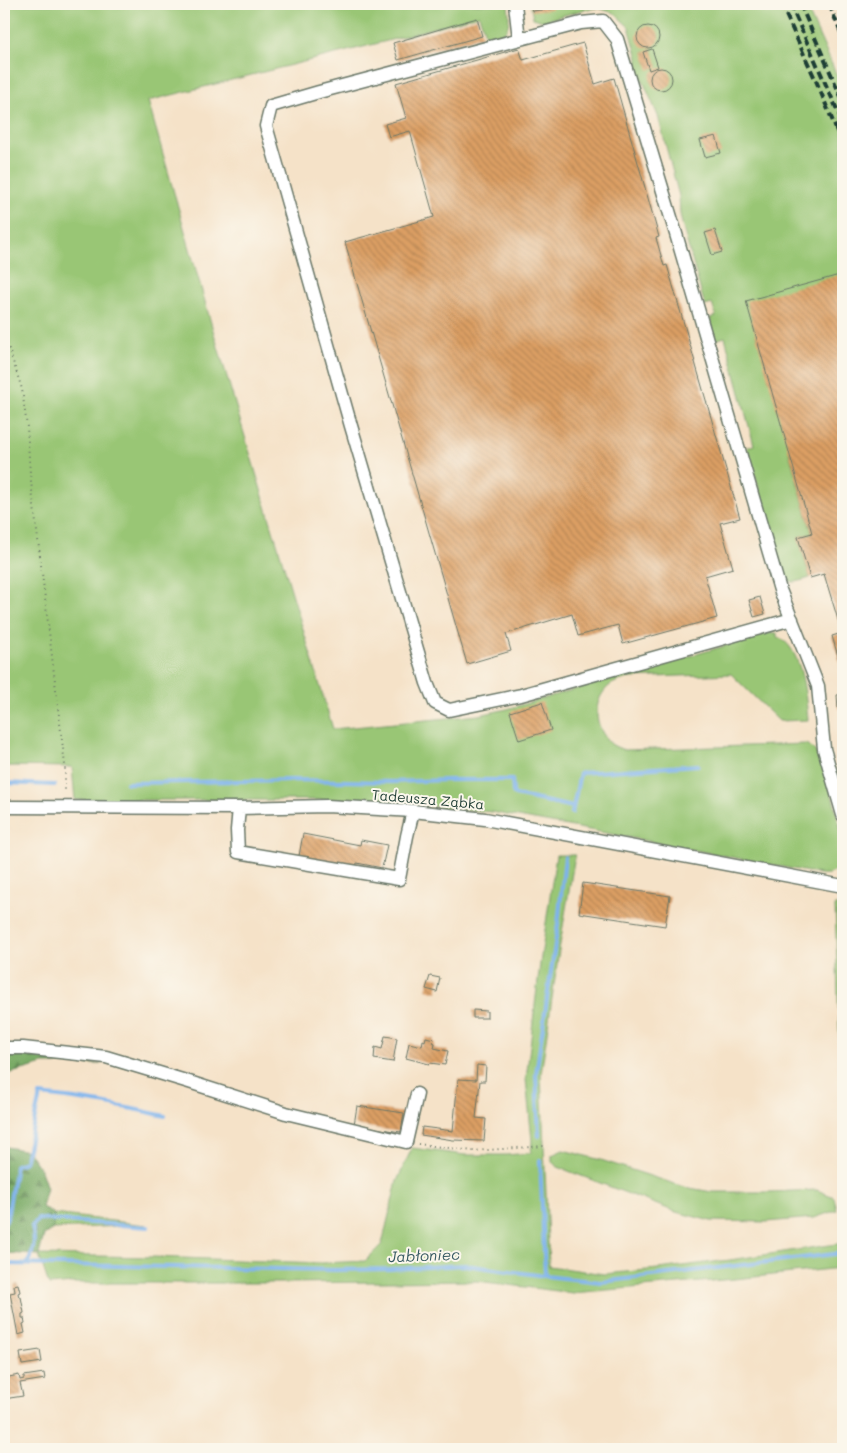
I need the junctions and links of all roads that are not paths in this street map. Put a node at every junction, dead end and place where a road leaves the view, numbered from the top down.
1 (515, 4) edge
2 (519, 39) junction
3 (792, 619) junction
4 (4, 807) edge
5 (239, 808) junction
6 (413, 811) junction
7 (843, 815) edge
8 (843, 886) edge
9 (4, 1048) edge
10 (417, 1094) dead end

1 - 2 street
2 - 3 street
2 - 3 street
3 - 7 street
4 - 5 street, Tadeusza Ząbka
5 - 6 street, Tadeusza Ząbka
5 - 6 street
6 - 8 street, Tadeusza Ząbka
9 - 10 street

